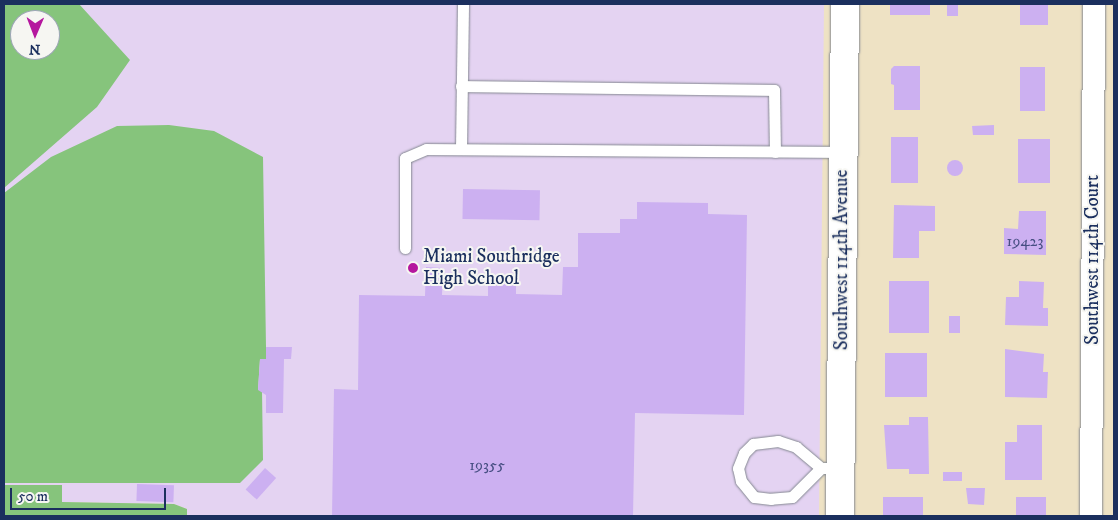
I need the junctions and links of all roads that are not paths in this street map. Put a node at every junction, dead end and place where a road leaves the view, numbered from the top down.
1 (463, 4) edge
2 (845, 4) edge
3 (1094, 4) edge
4 (461, 86) junction
5 (461, 149) junction
6 (775, 152) junction
7 (843, 152) junction
8 (405, 248) dead end
9 (830, 468) junction
10 (840, 516) edge
11 (1091, 516) edge

1 - 4 lane
2 - 7 street, Southwest 114th Avenue
3 - 11 street, Southwest 114th Court
4 - 5 lane
4 - 6 lane
5 - 6 lane
5 - 8 lane
6 - 7 lane
7 - 9 street, Southwest 114th Avenue
9 - 9 lane
9 - 10 street, Southwest 114th Avenue

